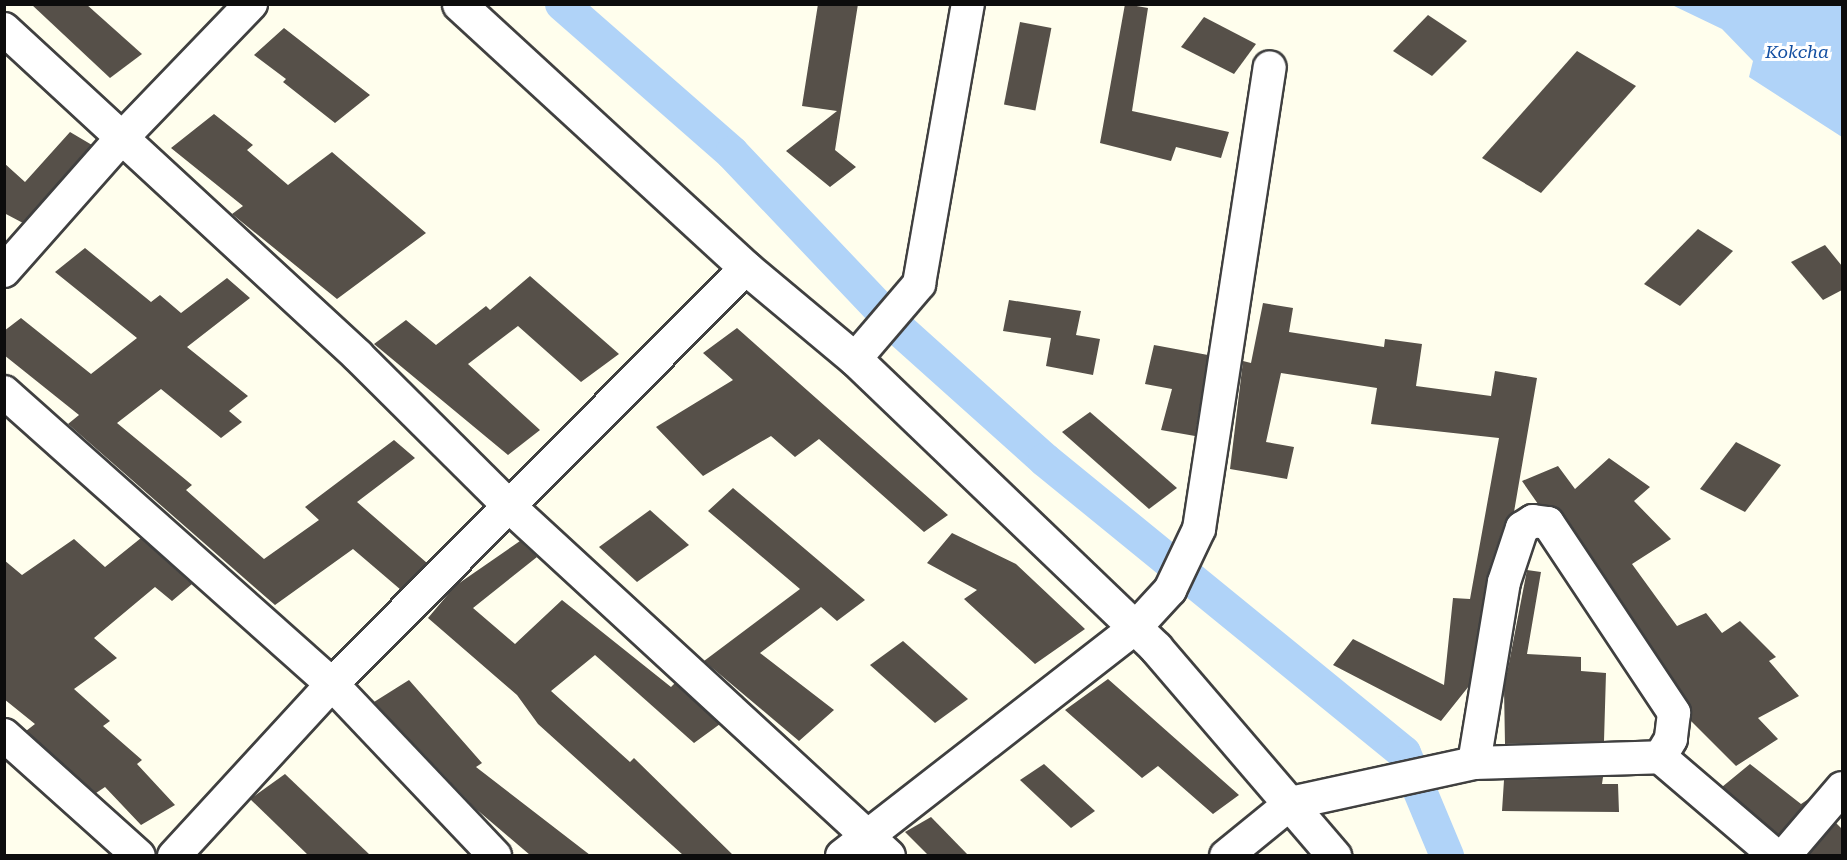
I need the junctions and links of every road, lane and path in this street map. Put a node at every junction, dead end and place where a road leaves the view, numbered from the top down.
1 (251, 4) edge
2 (459, 4) edge
3 (968, 4) edge
4 (4, 29) edge
5 (1270, 67) dead end
6 (120, 140) junction
7 (746, 268) junction
8 (4, 271) edge
9 (855, 359) junction
10 (4, 392) edge
11 (510, 507) junction
12 (1135, 628) junction
13 (332, 684) junction
14 (4, 735) edge
15 (1660, 757) junction
16 (1474, 763) junction
17 (1842, 788) edge
18 (1291, 803) junction
19 (879, 845) edge
20 (140, 855) edge
21 (174, 855) edge
22 (495, 855) edge
23 (842, 855) edge
24 (1226, 855) edge
25 (1334, 855) edge
26 (1776, 855) edge
27 (1784, 855) edge

1 - 6 street
2 - 7 street
3 - 9 street
4 - 6 street
5 - 12 street
6 - 8 street
6 - 11 street
7 - 9 street
7 - 11 street
9 - 12 street
10 - 13 street
11 - 13 street
11 - 19 street
12 - 18 street
12 - 19 street
13 - 21 street
13 - 22 street
14 - 20 street
15 - 16 street
15 - 16 street
15 - 26 street
16 - 18 street
17 - 27 street
18 - 24 street
18 - 25 street
19 - 23 street

